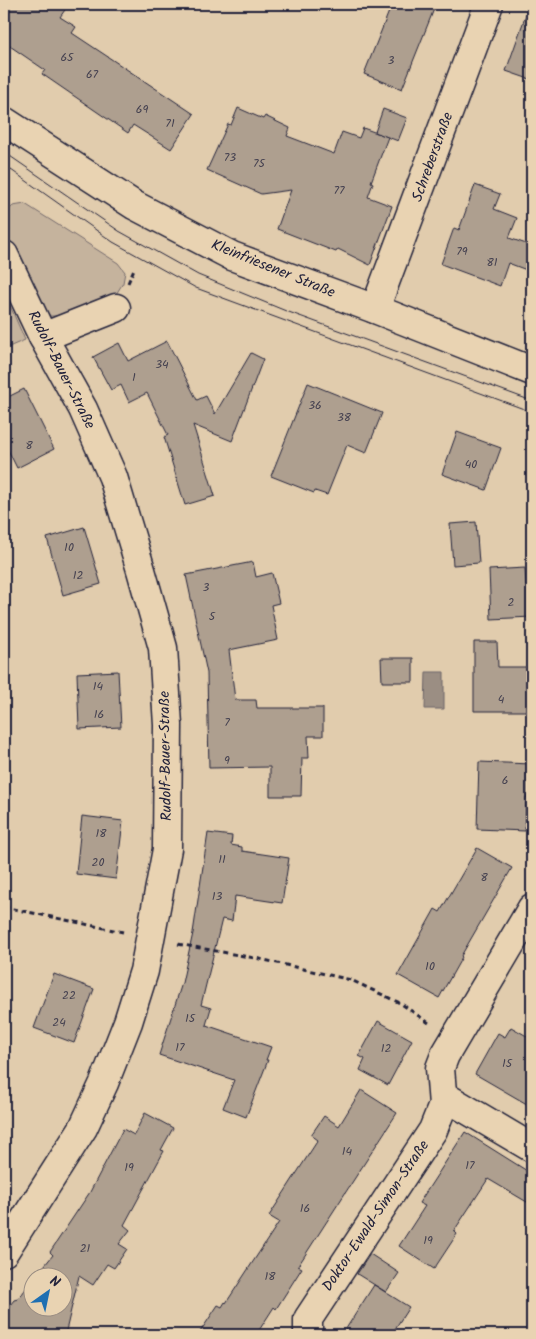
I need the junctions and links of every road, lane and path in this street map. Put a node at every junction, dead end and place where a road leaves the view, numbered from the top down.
1 (488, 4) edge
2 (7, 132) edge
3 (4, 254) edge
4 (116, 308) dead end
5 (375, 309) junction
6 (43, 337) junction
7 (532, 371) edge
8 (4, 907) edge
9 (532, 908) edge
10 (150, 938) junction
11 (454, 1040) junction
12 (444, 1096) junction
13 (532, 1148) edge
14 (4, 1252) edge
15 (308, 1335) edge

1 - 5 street, Schreberstraße
2 - 5 street, Kleinfriesener Straße
3 - 6 street, Rudolf-Bauer-Straße
4 - 6 street
5 - 7 street, Kleinfriesener Straße
6 - 10 street, Rudolf-Bauer-Straße
8 - 10 path
9 - 11 street, Doktor-Ewald-Simon-Straße
10 - 11 path
10 - 14 street, Rudolf-Bauer-Straße
11 - 12 street, Doktor-Ewald-Simon-Straße
12 - 13 street
12 - 15 street, Doktor-Ewald-Simon-Straße

